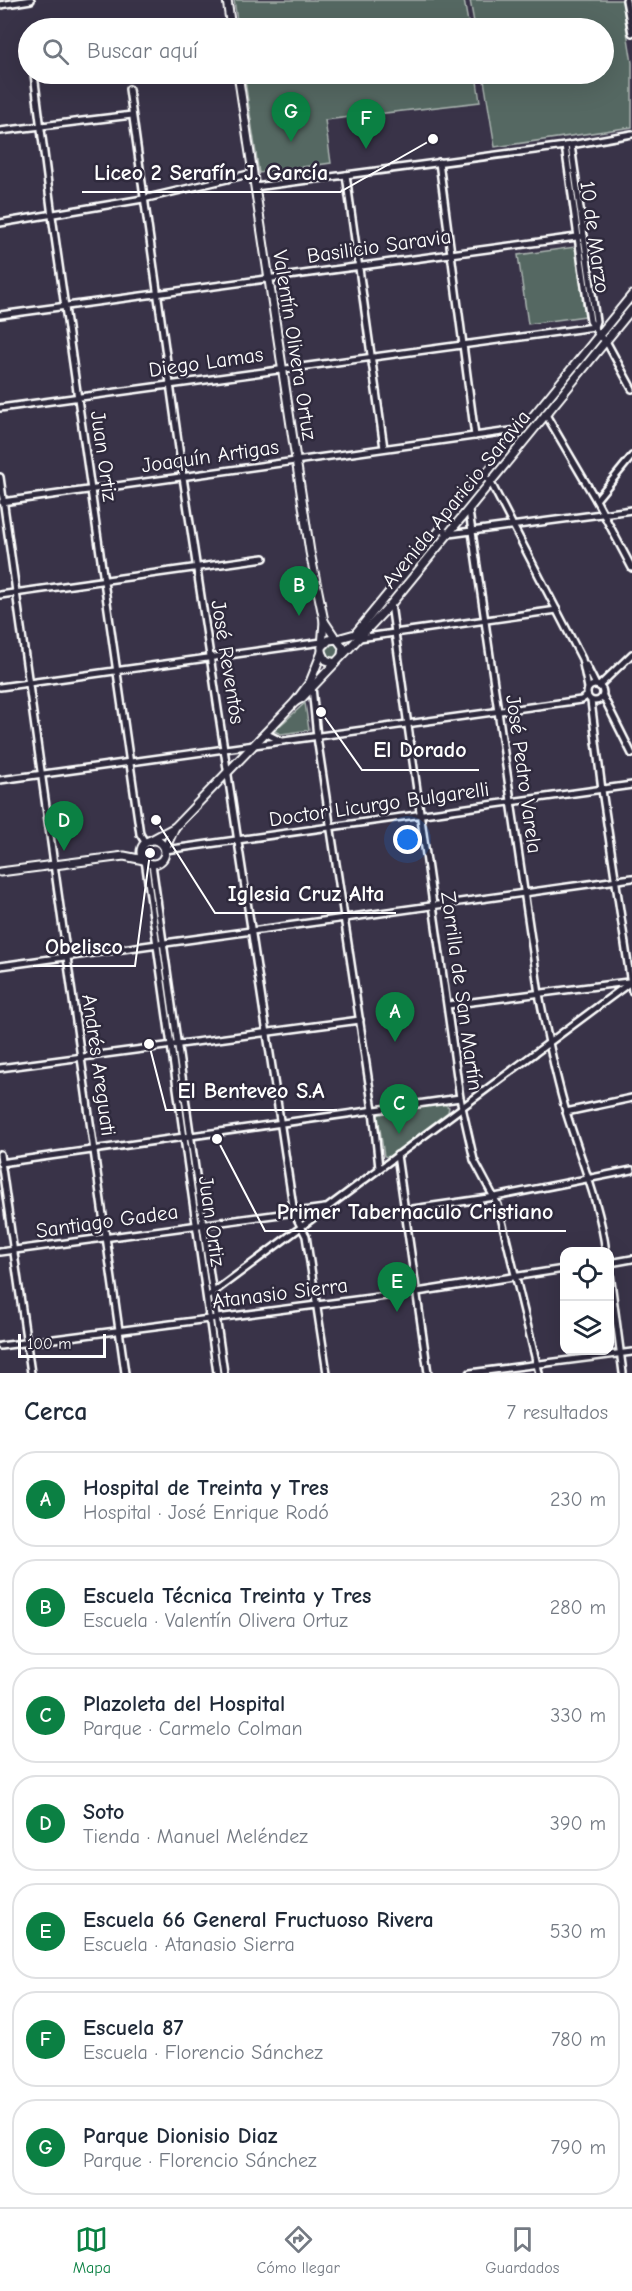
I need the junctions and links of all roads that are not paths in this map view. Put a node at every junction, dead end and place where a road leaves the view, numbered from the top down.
1 (27, 0) edge
2 (227, 0) edge
3 (626, 0) edge
4 (0, 5) edge
5 (230, 18) edge
6 (632, 33) edge
7 (35, 84) edge
8 (240, 84) edge
9 (129, 89) dead end
10 (132, 115) junction
11 (40, 126) junction
12 (0, 131) edge
13 (632, 135) edge
14 (568, 145) junction
15 (439, 162) junction
16 (253, 173) junction
17 (346, 175) junction
18 (255, 187) junction
19 (143, 199) junction
20 (52, 216) junction
21 (0, 223) edge
22 (580, 236) junction
23 (451, 253) junction
24 (359, 266) junction
25 (268, 278) junction
26 (157, 293) junction
27 (632, 295) edge
28 (65, 306) junction
29 (632, 309) edge
30 (0, 315) edge
31 (594, 327) junction
32 (599, 336) junction
33 (606, 341) junction
34 (463, 345) junction
35 (372, 357) junction
36 (282, 369) junction
37 (170, 384) junction
38 (632, 390) edge
39 (79, 397) junction
40 (0, 408) edge
41 (541, 409) junction
42 (547, 414) junction
43 (527, 431) junction
44 (475, 436) junction
45 (384, 448) junction
46 (632, 456) edge
47 (296, 460) junction
48 (0, 477) edge
49 (183, 477) junction
50 (485, 477) junction
51 (491, 483) junction
52 (92, 489) junction
53 (596, 500) junction
54 (2, 502) edge
55 (632, 510) edge
56 (469, 511) junction
57 (602, 514) junction
58 (512, 526) junction
59 (442, 529) junction
60 (472, 532) junction
61 (449, 534) junction
62 (264, 558) dead end
63 (197, 567) junction
64 (632, 568) edge
65 (105, 580) junction
66 (16, 592) junction
67 (0, 595) edge
68 (391, 604) junction
69 (556, 610) junction
70 (324, 621) junction
71 (486, 621) junction
72 (394, 634) junction
73 (336, 639) junction
74 (359, 639) junction
75 (322, 647) junction
76 (632, 654) edge
77 (342, 655) junction
78 (210, 658) junction
79 (582, 658) junction
80 (335, 663) junction
81 (117, 670) junction
82 (28, 683) junction
83 (598, 685) junction
84 (0, 687) edge
85 (312, 687) junction
86 (588, 688) junction
87 (603, 696) junction
88 (589, 698) junction
89 (295, 702) junction
90 (499, 710) junction
91 (407, 723) junction
92 (265, 733) junction
93 (317, 737) junction
94 (283, 742) junction
95 (253, 746) junction
96 (224, 750) junction
97 (632, 754) edge
98 (131, 762) junction
99 (227, 772) junction
100 (41, 775) junction
101 (0, 780) edge
102 (632, 785) edge
103 (602, 790) junction
104 (511, 802) junction
105 (421, 815) junction
106 (175, 827) junction
107 (330, 828) junction
108 (238, 840) junction
109 (146, 842) junction
110 (165, 850) junction
111 (124, 856) junction
112 (147, 861) junction
113 (54, 865) junction
114 (0, 872) edge
115 (632, 878) edge
116 (616, 881) junction
117 (525, 894) junction
118 (434, 906) junction
119 (343, 919) junction
120 (252, 931) junction
121 (163, 943) junction
122 (156, 944) junction
123 (67, 957) junction
124 (0, 966) edge
125 (631, 981) edge
126 (632, 991) edge
127 (539, 994) junction
128 (448, 1005) junction
129 (360, 1020) junction
130 (267, 1032) junction
131 (548, 1042) junction
132 (178, 1043) junction
133 (170, 1044) junction
134 (81, 1057) junction
135 (0, 1068) edge
136 (460, 1098) junction
137 (632, 1098) edge
138 (462, 1108) junction
139 (373, 1110) junction
140 (566, 1112) junction
141 (281, 1124) junction
142 (191, 1136) junction
143 (183, 1137) junction
144 (94, 1150) junction
145 (0, 1154) edge
146 (397, 1155) junction
147 (1, 1163) edge
148 (380, 1168) junction
149 (632, 1170) edge
150 (588, 1179) junction
151 (495, 1197) junction
152 (326, 1208) junction
153 (406, 1210) junction
154 (294, 1213) junction
155 (203, 1225) junction
156 (196, 1226) junction
157 (300, 1226) junction
158 (106, 1238) junction
159 (605, 1247) edge
160 (14, 1251) junction
161 (0, 1252) edge
162 (632, 1259) edge
163 (614, 1262) edge
164 (560, 1270) edge
165 (517, 1276) junction
166 (417, 1292) junction
167 (214, 1293) junction
168 (207, 1298) junction
169 (613, 1301) edge
170 (317, 1305) junction
171 (217, 1317) junction
172 (210, 1318) junction
173 (119, 1330) junction
174 (26, 1342) junction
175 (0, 1346) edge
176 (632, 1352) edge
177 (621, 1354) junction
178 (537, 1365) junction
179 (31, 1373) edge
180 (125, 1373) edge
181 (217, 1373) edge
182 (224, 1373) edge
183 (327, 1373) edge
184 (428, 1373) edge
185 (470, 1373) edge
186 (539, 1373) edge
187 (623, 1373) edge

1 - 4 street
2 - 5 street
3 - 6 street
7 - 11 street, Juan Ortiz
8 - 16 street, Valentín Olivera Ortuz
9 - 10 street, José Reventós
10 - 11 street
10 - 19 street, José Reventós
11 - 12 street
11 - 20 street, Juan Ortiz
13 - 14 street
14 - 15 street
14 - 22 street, 10 de Marzo
15 - 17 street
15 - 23 street
16 - 18 street, Valentín Olivera Ortuz
16 - 19 street
17 - 18 street
17 - 24 street
18 - 25 street, Valentín Olivera Ortuz
19 - 20 street
19 - 26 street, José Reventós
20 - 21 street
20 - 28 street, Juan Ortiz
22 - 23 street, Basilicio Saravia
22 - 31 street, 10 de Marzo
23 - 24 street, Basilicio Saravia
23 - 34 street
24 - 25 street, Basilicio Saravia
24 - 35 street
25 - 26 street, Basilicio Saravia
25 - 36 street, Valentín Olivera Ortuz
26 - 28 street, Basilicio Saravia
26 - 37 street, José Reventós
27 - 32 street, Avenida Aparicio Saravia
28 - 30 street, Basilicio Saravia
28 - 39 street, Juan Ortiz
29 - 33 street, Avenida Aparicio Saravia
31 - 32 street
31 - 34 street, Diego Lamas
32 - 33 street
32 - 41 street, Avenida Aparicio Saravia
33 - 38 street
33 - 42 street, Avenida Aparicio Saravia
34 - 35 street, Diego Lamas
34 - 44 street
35 - 36 street, Diego Lamas
35 - 45 street
36 - 37 street, Diego Lamas
36 - 47 street, Valentín Olivera Ortuz
37 - 39 street, Diego Lamas
37 - 49 street, José Reventós
39 - 40 street, Diego Lamas
39 - 52 street, Juan Ortiz
41 - 42 street
41 - 43 street, Avenida Aparicio Saravia
42 - 43 street, Avenida Aparicio Saravia
42 - 53 street
43 - 44 street, Joaquín Artigas
43 - 50 street, Avenida Aparicio Saravia
43 - 51 street, Avenida Aparicio Saravia
44 - 45 street, Joaquín Artigas
45 - 47 street, Joaquín Artigas
46 - 53 street
47 - 49 street, Joaquín Artigas
47 - 70 street, Valentín Olivera Ortuz
48 - 54 street, Andrés Areguati
49 - 52 street, Joaquín Artigas
49 - 63 street, José Reventós
50 - 51 street
50 - 59 street, Avenida Aparicio Saravia
51 - 56 street, Avenida Aparicio Saravia
51 - 58 street
52 - 54 street, Joaquín Artigas
52 - 65 street, Juan Ortiz
53 - 57 street
54 - 66 street, Andrés Areguati
55 - 57 street
56 - 60 street, José Pedro Varela
56 - 61 street, Avenida Aparicio Saravia
57 - 58 street
57 - 64 street
58 - 60 street
58 - 69 street
59 - 61 street
59 - 73 street, Avenida Aparicio Saravia
60 - 61 street
60 - 71 street, José Pedro Varela
61 - 68 street, Avenida Aparicio Saravia
62 - 63 street
63 - 65 street
63 - 78 street, José Reventós
65 - 66 street
65 - 81 street, Juan Ortiz
66 - 67 street
66 - 82 street, Andrés Areguati
68 - 72 street, Zorrilla de San Martín
68 - 74 street, Avenida Aparicio Saravia
69 - 71 street
69 - 79 street
70 - 73 street, Valentín Olivera Ortuz
70 - 75 street, Valentín Olivera Ortuz
71 - 72 street
71 - 90 street, José Pedro Varela
72 - 74 street
72 - 91 street, Zorrilla de San Martín
73 - 75 street
73 - 77 street
74 - 77 street, Avenida Aparicio Saravia
75 - 78 street
75 - 80 street
75 - 89 street, Avenida Aparicio Saravia
76 - 83 street
77 - 80 street, Avenida Aparicio Saravia
78 - 81 street
78 - 96 street, José Reventós
79 - 83 street
79 - 86 street
80 - 85 street, Avenida Aparicio Saravia
81 - 82 street
81 - 98 street, Juan Ortiz
82 - 84 street
82 - 100 street, Andrés Areguati
83 - 86 street
83 - 87 street
85 - 89 street, Avenida Aparicio Saravia
85 - 93 street
86 - 88 street
87 - 88 street
87 - 97 street
88 - 90 street
88 - 103 street
89 - 92 street, Avenida Aparicio Saravia
90 - 91 street
90 - 104 street, José Pedro Varela
91 - 93 street
91 - 105 street, Zorrilla de San Martín
92 - 94 street
92 - 95 street, Avenida Aparicio Saravia
93 - 94 street
93 - 107 street
94 - 95 street
95 - 96 street
95 - 99 street, Avenida Aparicio Saravia
96 - 98 street
96 - 99 street, José Reventós
98 - 100 street
98 - 109 street, Juan Ortiz
99 - 106 street, Avenida Aparicio Saravia
99 - 108 street, José Reventós
100 - 101 street
100 - 113 street, Andrés Areguati
102 - 103 street, Doctor Licurgo Bulgarelli
103 - 104 street, Doctor Licurgo Bulgarelli
103 - 116 street
104 - 105 street, Doctor Licurgo Bulgarelli
104 - 117 street, José Pedro Varela
105 - 107 street, Doctor Licurgo Bulgarelli
105 - 118 street, Zorrilla de San Martín
106 - 109 street, Avenida Aparicio Saravia
106 - 110 street, Avenida Aparicio Saravia
107 - 108 street, Doctor Licurgo Bulgarelli
107 - 119 street
108 - 110 street, Doctor Licurgo Bulgarelli
108 - 120 street, José Reventós
109 - 110 street
109 - 111 street, Avenida Aparicio Saravia
109 - 112 street
110 - 112 street
111 - 112 street
111 - 113 street
112 - 121 street, Juan Ortiz
112 - 122 street, Juan Ortiz
113 - 114 street
113 - 123 street, Andrés Areguati
115 - 116 street
116 - 117 street
116 - 125 street
117 - 118 street
117 - 127 street, José Pedro Varela
118 - 119 street
118 - 128 street, Zorrilla de San Martín
119 - 120 street
119 - 129 street
120 - 121 street
120 - 130 street, José Reventós
121 - 122 street
121 - 132 street, Juan Ortiz
122 - 123 street
122 - 133 street, Juan Ortiz
123 - 124 street
123 - 134 street, Andrés Areguati
125 - 126 street
125 - 127 street
125 - 131 street
127 - 128 street
127 - 131 street, José Pedro Varela
128 - 136 street, Zorrilla de San Martín
129 - 130 street
129 - 139 street
130 - 132 street
130 - 141 street, José Reventós
131 - 138 street
131 - 140 street, José Pedro Varela
132 - 133 street
132 - 142 street, Juan Ortiz
133 - 134 street
133 - 143 street, Juan Ortiz
134 - 135 street
134 - 144 street, Andrés Areguati
136 - 138 street, Zorrilla de San Martín
136 - 139 street
137 - 140 street
138 - 146 street
138 - 151 street, Zorrilla de San Martín
139 - 141 street
139 - 148 street
140 - 150 street, José Pedro Varela
141 - 142 street
141 - 154 street, José Reventós
142 - 143 street
142 - 155 street, Juan Ortiz
143 - 144 street
143 - 156 street, Juan Ortiz
144 - 147 street
144 - 158 street, Andrés Areguati
145 - 147 street
146 - 148 street
146 - 153 street
147 - 160 street
148 - 152 street
149 - 150 street
150 - 151 street
150 - 159 street, José Pedro Varela
151 - 153 street
151 - 165 street, Zorrilla de San Martín
152 - 154 street, Santiago Gadea
152 - 157 street
153 - 166 street
154 - 155 street, Santiago Gadea
154 - 157 street, José Reventós
155 - 156 street, Santiago Gadea
155 - 167 street, Juan Ortiz
156 - 158 street, Santiago Gadea
156 - 168 street, Juan Ortiz
157 - 167 street
157 - 170 street, José Reventós
158 - 160 street, Santiago Gadea
158 - 173 street, Andrés Areguati
160 - 161 street, Santiago Gadea
160 - 174 street
162 - 163 street
164 - 165 street, Atanasio Sierra
165 - 166 street, Atanasio Sierra
165 - 178 street, Zorrilla de San Martín
166 - 170 street, Atanasio Sierra
166 - 184 street
167 - 168 street
167 - 171 street, Juan Ortiz
168 - 172 street, Juan Ortiz
169 - 177 street
170 - 171 street, Atanasio Sierra
170 - 183 street
171 - 172 street, Atanasio Sierra
171 - 182 street, Juan Ortiz
172 - 173 street, Atanasio Sierra
172 - 181 street, Juan Ortiz
173 - 174 street, Atanasio Sierra
173 - 180 street, Andrés Areguati
174 - 175 street, Atanasio Sierra
174 - 179 street
176 - 177 street
177 - 178 street
177 - 187 street
178 - 185 street
178 - 186 street, Zorrilla de San Martín

